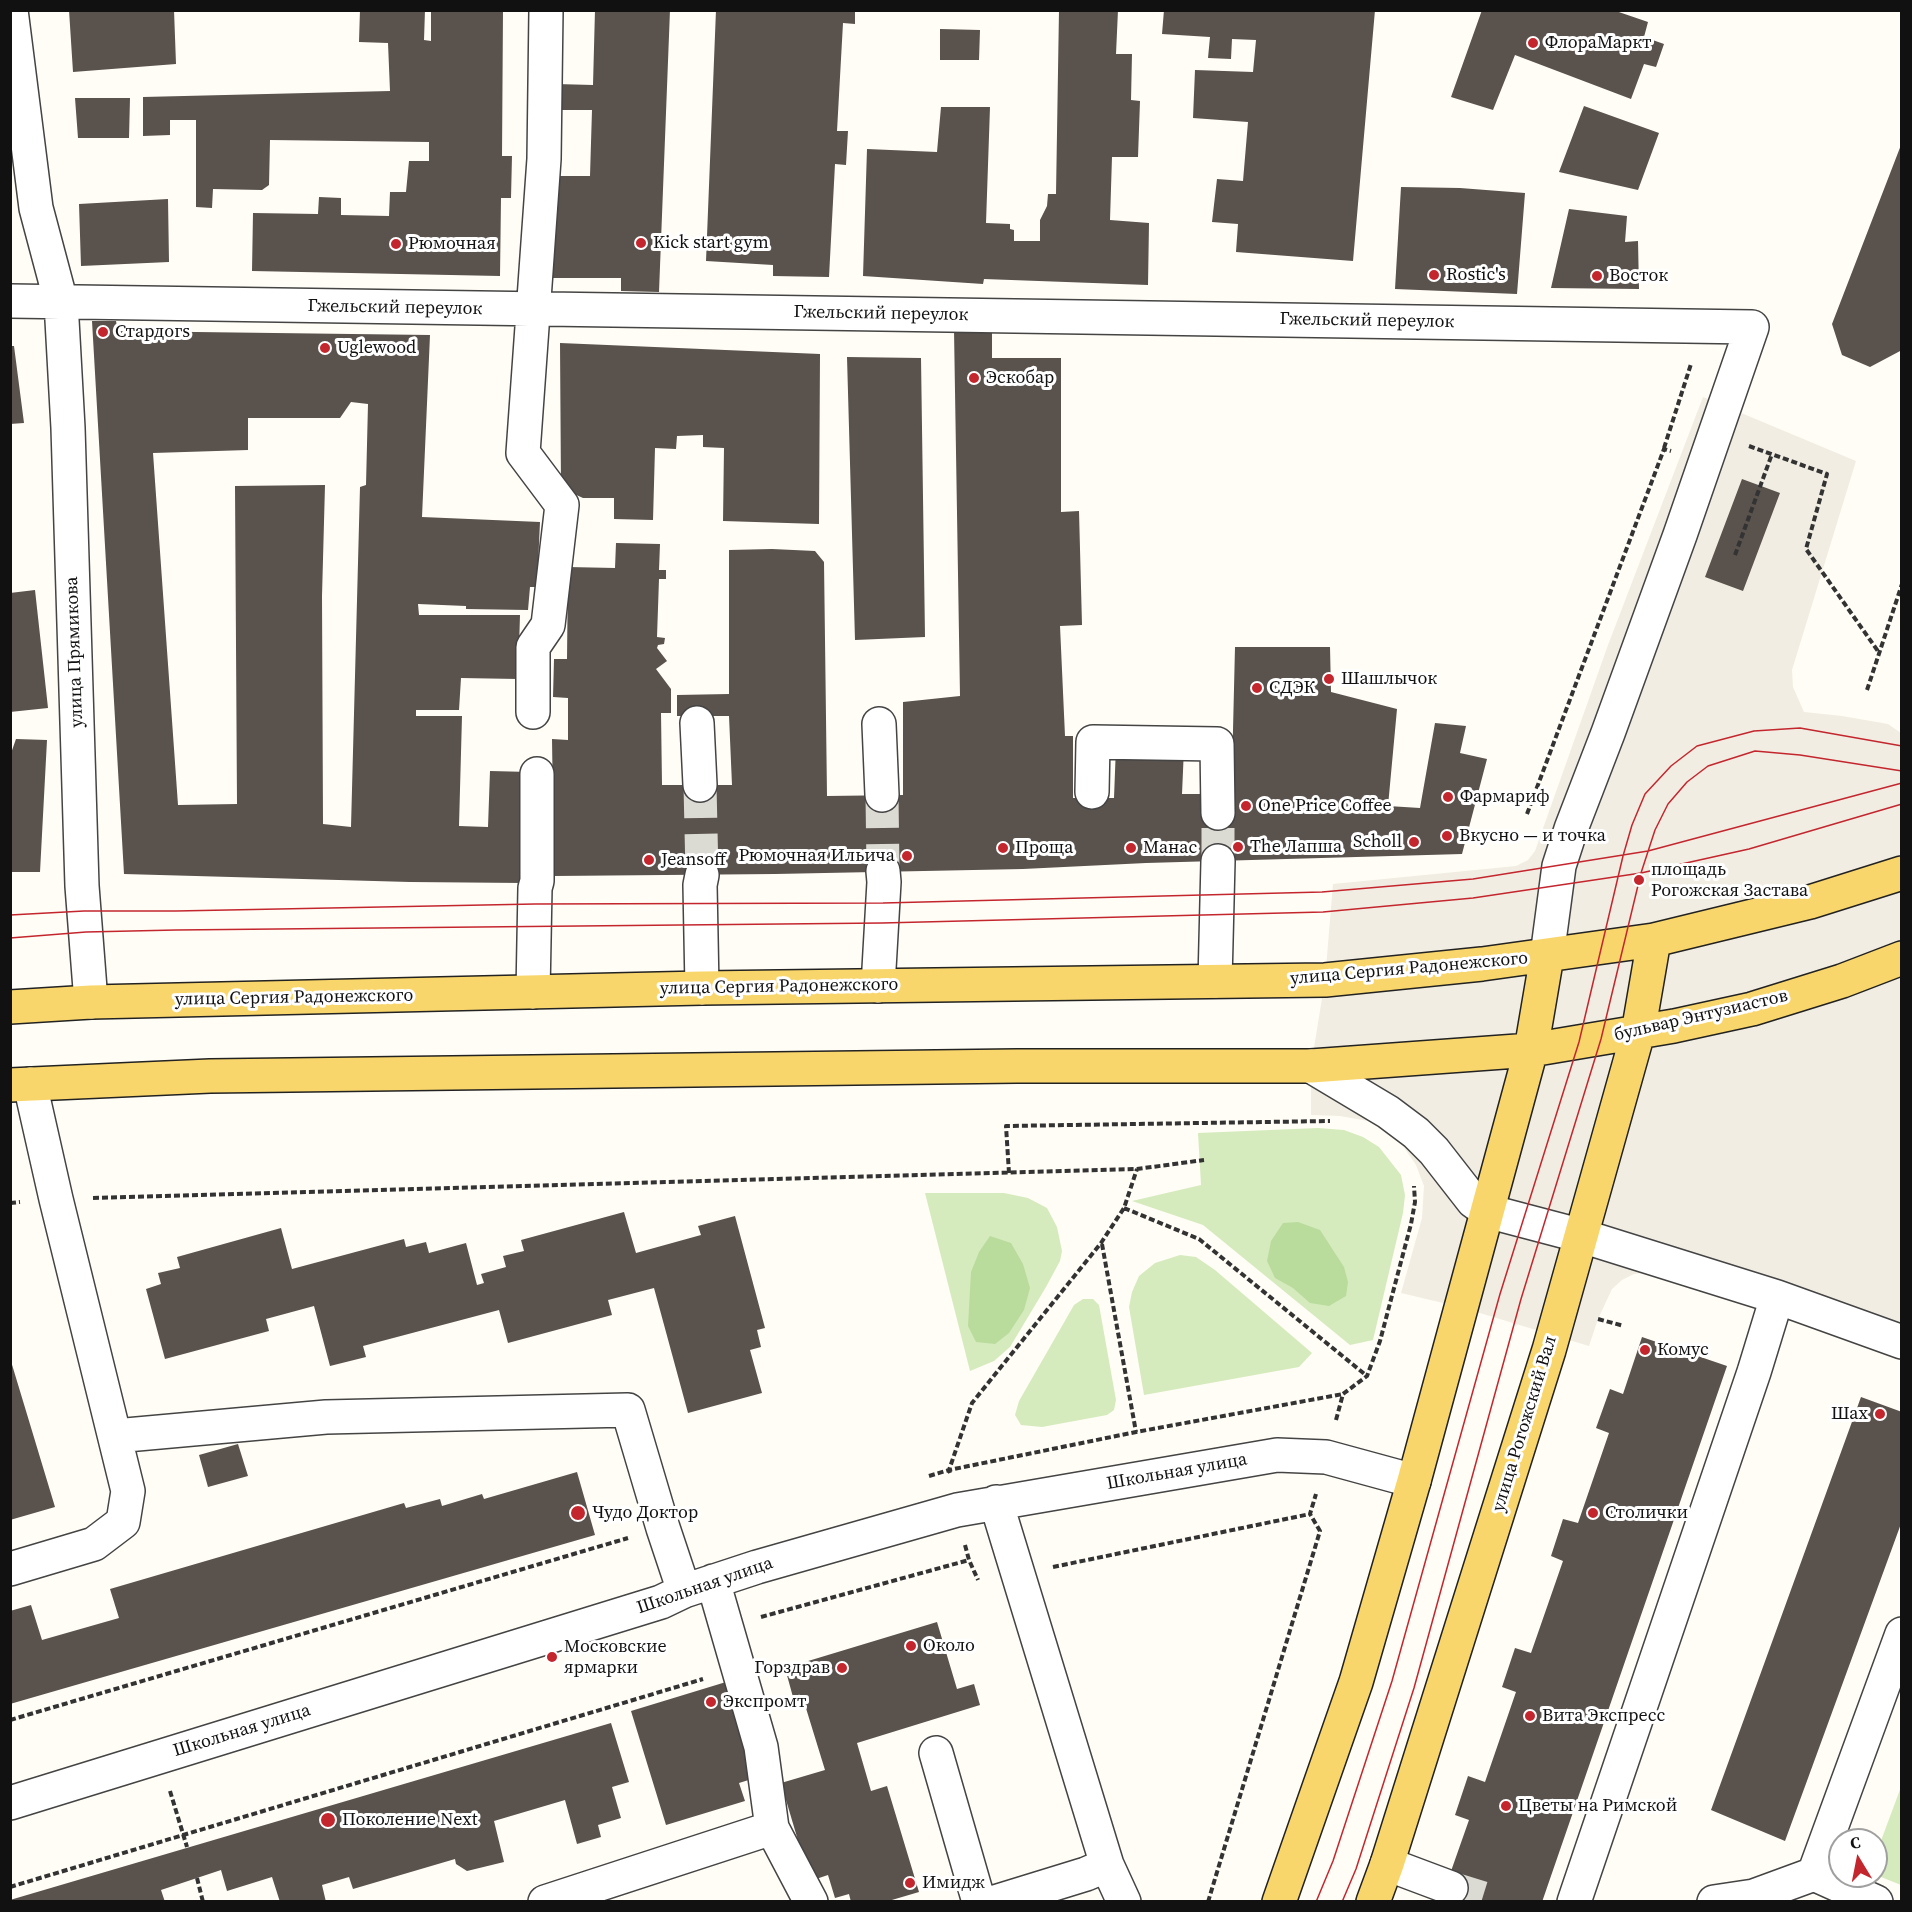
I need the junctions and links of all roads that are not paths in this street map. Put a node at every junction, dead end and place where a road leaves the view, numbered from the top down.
1 (11, 10) edge
2 (546, 10) edge
3 (10, 301) edge
4 (61, 302) junction
5 (534, 310) junction
6 (533, 712) dead end
7 (697, 723) dead end
8 (879, 724) dead end
9 (537, 774) dead end
10 (700, 785) tunnel mouth
11 (1092, 792) dead end
12 (882, 795) tunnel mouth
13 (1218, 813) tunnel mouth
14 (1218, 861) tunnel mouth
15 (883, 871) tunnel mouth
16 (1902, 873) edge
17 (702, 875) tunnel mouth
18 (1654, 940) junction
19 (1547, 956) junction
20 (1902, 958) edge
21 (1215, 981) junction
22 (878, 986) junction
23 (702, 988) junction
24 (534, 992) junction
25 (91, 1002) junction
26 (10, 1007) edge
27 (1638, 1033) junction
28 (1531, 1050) junction
29 (1311, 1066) junction
30 (20, 1084) edge
31 (1487, 1211) junction
32 (1582, 1236) junction
33 (1777, 1297) junction
34 (1886, 1327) edge
35 (1902, 1341) edge
36 (115, 1436) junction
37 (1414, 1481) junction
38 (996, 1502) junction
39 (10, 1569) edge
40 (686, 1591) junction
41 (1902, 1634) edge
42 (936, 1753) dead end
43 (10, 1803) edge
44 (772, 1828) junction
45 (1387, 1864) junction
46 (1107, 1865) junction
47 (1814, 1874) junction
48 (1451, 1888) tunnel mouth
49 (545, 1902) edge
50 (811, 1902) edge
51 (979, 1902) edge
52 (994, 1902) edge
53 (1124, 1902) edge
54 (1279, 1902) edge
55 (1373, 1902) edge
56 (1574, 1902) edge
57 (1714, 1902) edge
58 (1876, 1902) edge

1 - 4 street, улица Прямикова
2 - 5 street
3 - 4 street, Гжельский переулок
4 - 5 street, Гжельский переулок
4 - 25 street, улица Прямикова
5 - 6 street
5 - 19 street, Гжельский переулок
7 - 10 street
8 - 12 street
9 - 24 street
11 - 13 street
14 - 21 street
15 - 22 street
16 - 18 main road
17 - 23 street
18 - 19 main road
18 - 27 main road, улица Рогожский Вал
19 - 21 main road, улица Сергия Радонежского
19 - 28 main road
20 - 27 main road, бульвар Энтузиастов
21 - 22 main road, улица Сергия Радонежского
22 - 23 main road, улица Сергия Радонежского
23 - 24 main road, улица Сергия Радонежского
24 - 25 main road, улица Сергия Радонежского
25 - 26 main road, улица Сергия Радонежского
27 - 28 main road, бульвар Энтузиастов
27 - 32 main road, улица Рогожский Вал
28 - 29 main road
28 - 31 main road
29 - 30 main road
29 - 31 street
30 - 36 street
31 - 32 street
31 - 37 main road
32 - 33 street
32 - 45 main road, улица Рогожский Вал
33 - 34 street
33 - 56 street
34 - 35 street
36 - 39 street
36 - 40 street
37 - 38 street, Школьная улица
37 - 54 main road
38 - 40 street, Школьная улица
38 - 46 street
40 - 43 street, Школьная улица
40 - 44 street
41 - 47 street
42 - 51 street
44 - 49 street
44 - 50 street
45 - 48 street
45 - 55 main road, улица Рогожский Вал
46 - 52 street
46 - 53 street
47 - 57 street
47 - 58 street

